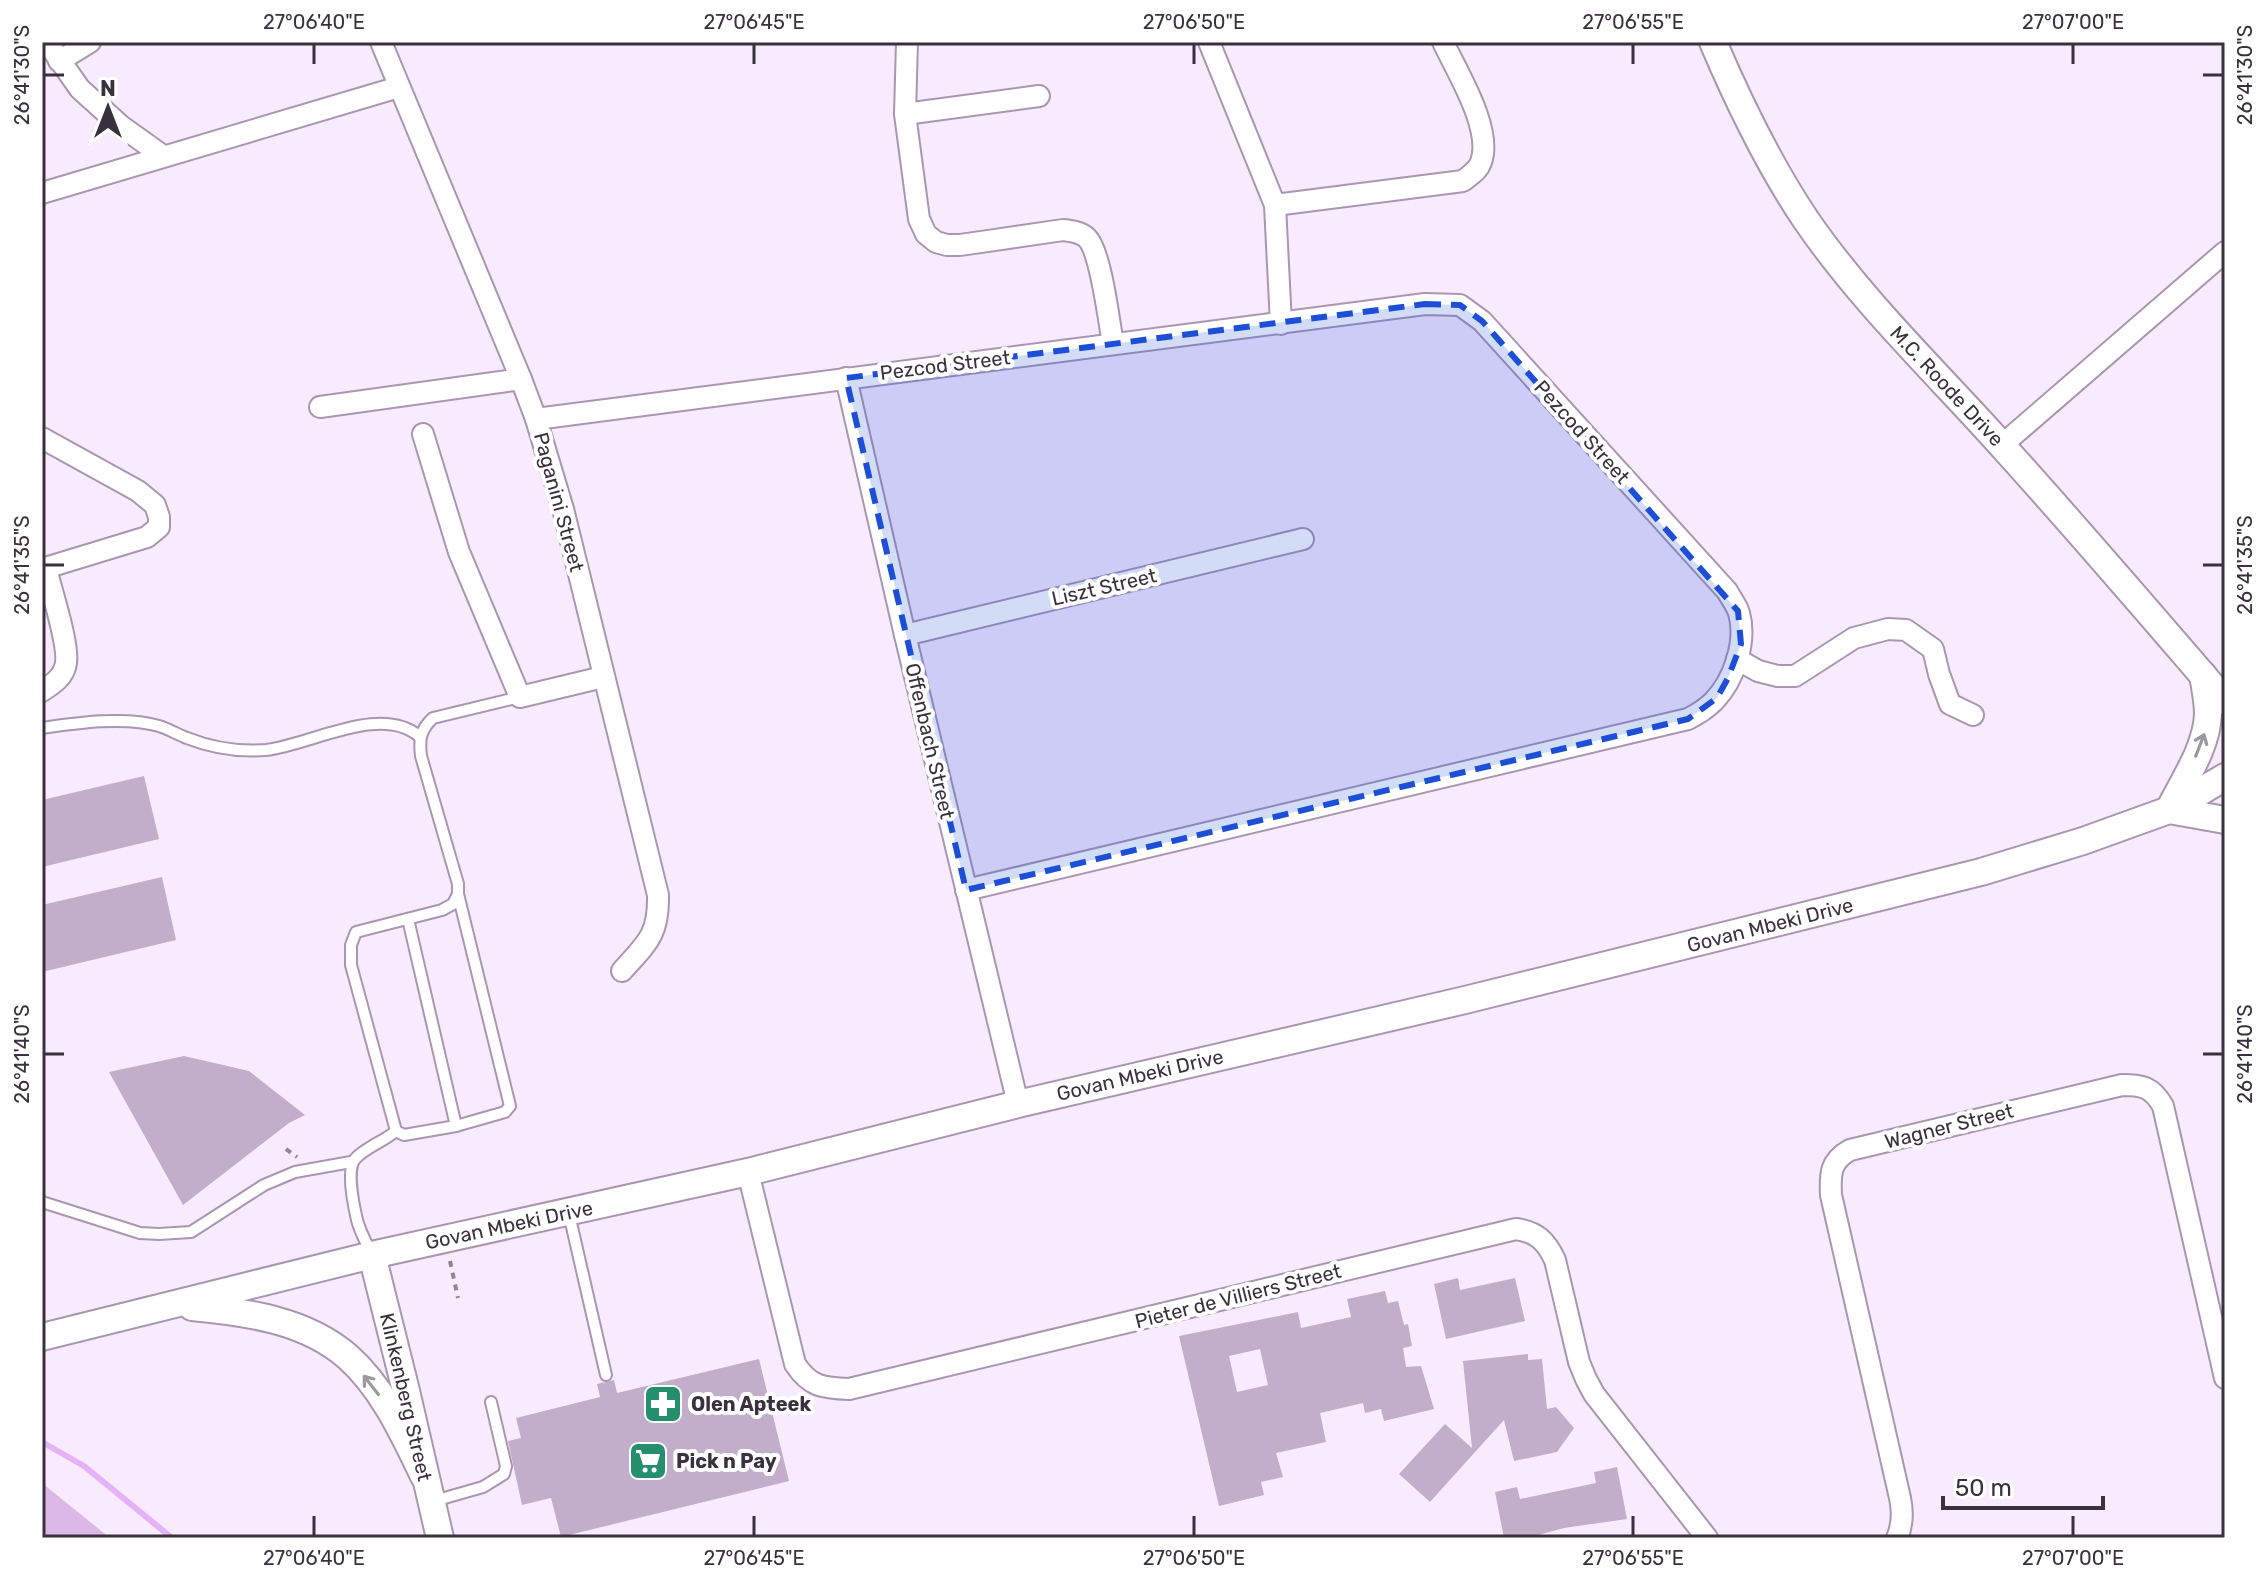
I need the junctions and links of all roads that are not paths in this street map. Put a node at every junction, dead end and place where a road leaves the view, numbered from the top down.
1 (47, 42) edge
2 (90, 42) edge
3 (381, 42) edge
4 (907, 42) edge
5 (1209, 42) edge
6 (1443, 42) edge
7 (1713, 42) edge
8 (59, 61) junction
9 (399, 87) junction
10 (1039, 96) dead end
11 (905, 114) junction
12 (163, 156) junction
13 (42, 193) edge
14 (1275, 205) junction
15 (2225, 252) edge
16 (1281, 324) junction
17 (1113, 344) junction
18 (846, 378) junction
19 (521, 379) junction
20 (320, 407) dead end
21 (536, 419) junction
22 (423, 434) dead end
23 (42, 438) edge
24 (2002, 445) junction
25 (1303, 539) dead end
26 (44, 569) edge
27 (905, 635) junction
28 (1737, 659) junction
29 (2203, 675) junction
30 (603, 677) junction
31 (42, 691) edge
32 (520, 697) junction
33 (2225, 701) edge
34 (1973, 715) dead end
35 (42, 728) edge
36 (420, 737) junction
37 (2225, 777) edge
38 (2169, 810) junction
39 (2225, 820) edge
40 (966, 890) junction
41 (458, 894) junction
42 (408, 919) junction
43 (622, 971) dead end
44 (1018, 1104) junction
45 (456, 1126) junction
46 (396, 1131) junction
47 (351, 1162) junction
48 (748, 1172) junction
49 (42, 1202) edge
50 (569, 1212) junction
51 (372, 1255) junction
52 (171, 1306) junction
53 (42, 1337) edge
54 (2221, 1342) edge
55 (606, 1375) dead end
56 (2225, 1378) edge
57 (491, 1402) dead end
58 (424, 1476) junction
59 (431, 1502) junction
60 (440, 1538) edge
61 (1707, 1538) edge
62 (1897, 1538) edge

1 - 8 street
2 - 8 street
3 - 9 street, Paganini Street
4 - 11 street
5 - 14 street
6 - 14 street
7 - 24 street, M.C. Roode Drive
8 - 12 street
9 - 12 street
9 - 19 street, Paganini Street
10 - 11 street
11 - 17 street
12 - 13 street
14 - 16 street
15 - 24 street
16 - 17 street, Pezcod Street
16 - 28 street, Pezcod Street
17 - 18 street, Pezcod Street
18 - 21 street, Pezcod Street
18 - 27 street, Offenbach Street
19 - 20 street
19 - 21 street, Paganini Street
21 - 30 street, Paganini Street
22 - 32 street
23 - 26 street
24 - 29 street, M.C. Roode Drive
25 - 27 street, Liszt Street
26 - 31 street
27 - 40 street, Offenbach Street
28 - 34 street
28 - 40 street, Pezcod Street
29 - 33 street, M.C. Roode Drive
38 -> 29 street
30 - 32 street
30 - 43 street, Paganini Street
32 - 36 lane
35 - 36 lane
36 - 41 lane
37 - 38 street, Govan Mbeki Drive
38 - 39 street
38 - 44 street, Govan Mbeki Drive
40 - 44 street, Offenbach Street
41 - 42 lane
41 - 45 lane
42 - 45 lane
42 - 46 lane
44 - 48 street, Govan Mbeki Drive
45 - 46 lane
46 - 47 lane
47 - 49 lane
47 - 51 lane
48 - 50 street, Govan Mbeki Drive
48 - 61 street, Pieter de Villiers Street
50 - 51 street, Govan Mbeki Drive
50 - 55 lane
51 - 52 street, Govan Mbeki Drive
51 - 58 street, Klinkenberg Street
52 - 53 street, Govan Mbeki Drive
58 -> 52 street
54 - 56 street, Wagner Street
54 - 62 street, Wagner Street
57 - 59 lane
58 - 59 street, Klinkenberg Street
59 - 60 street, Klinkenberg Street

